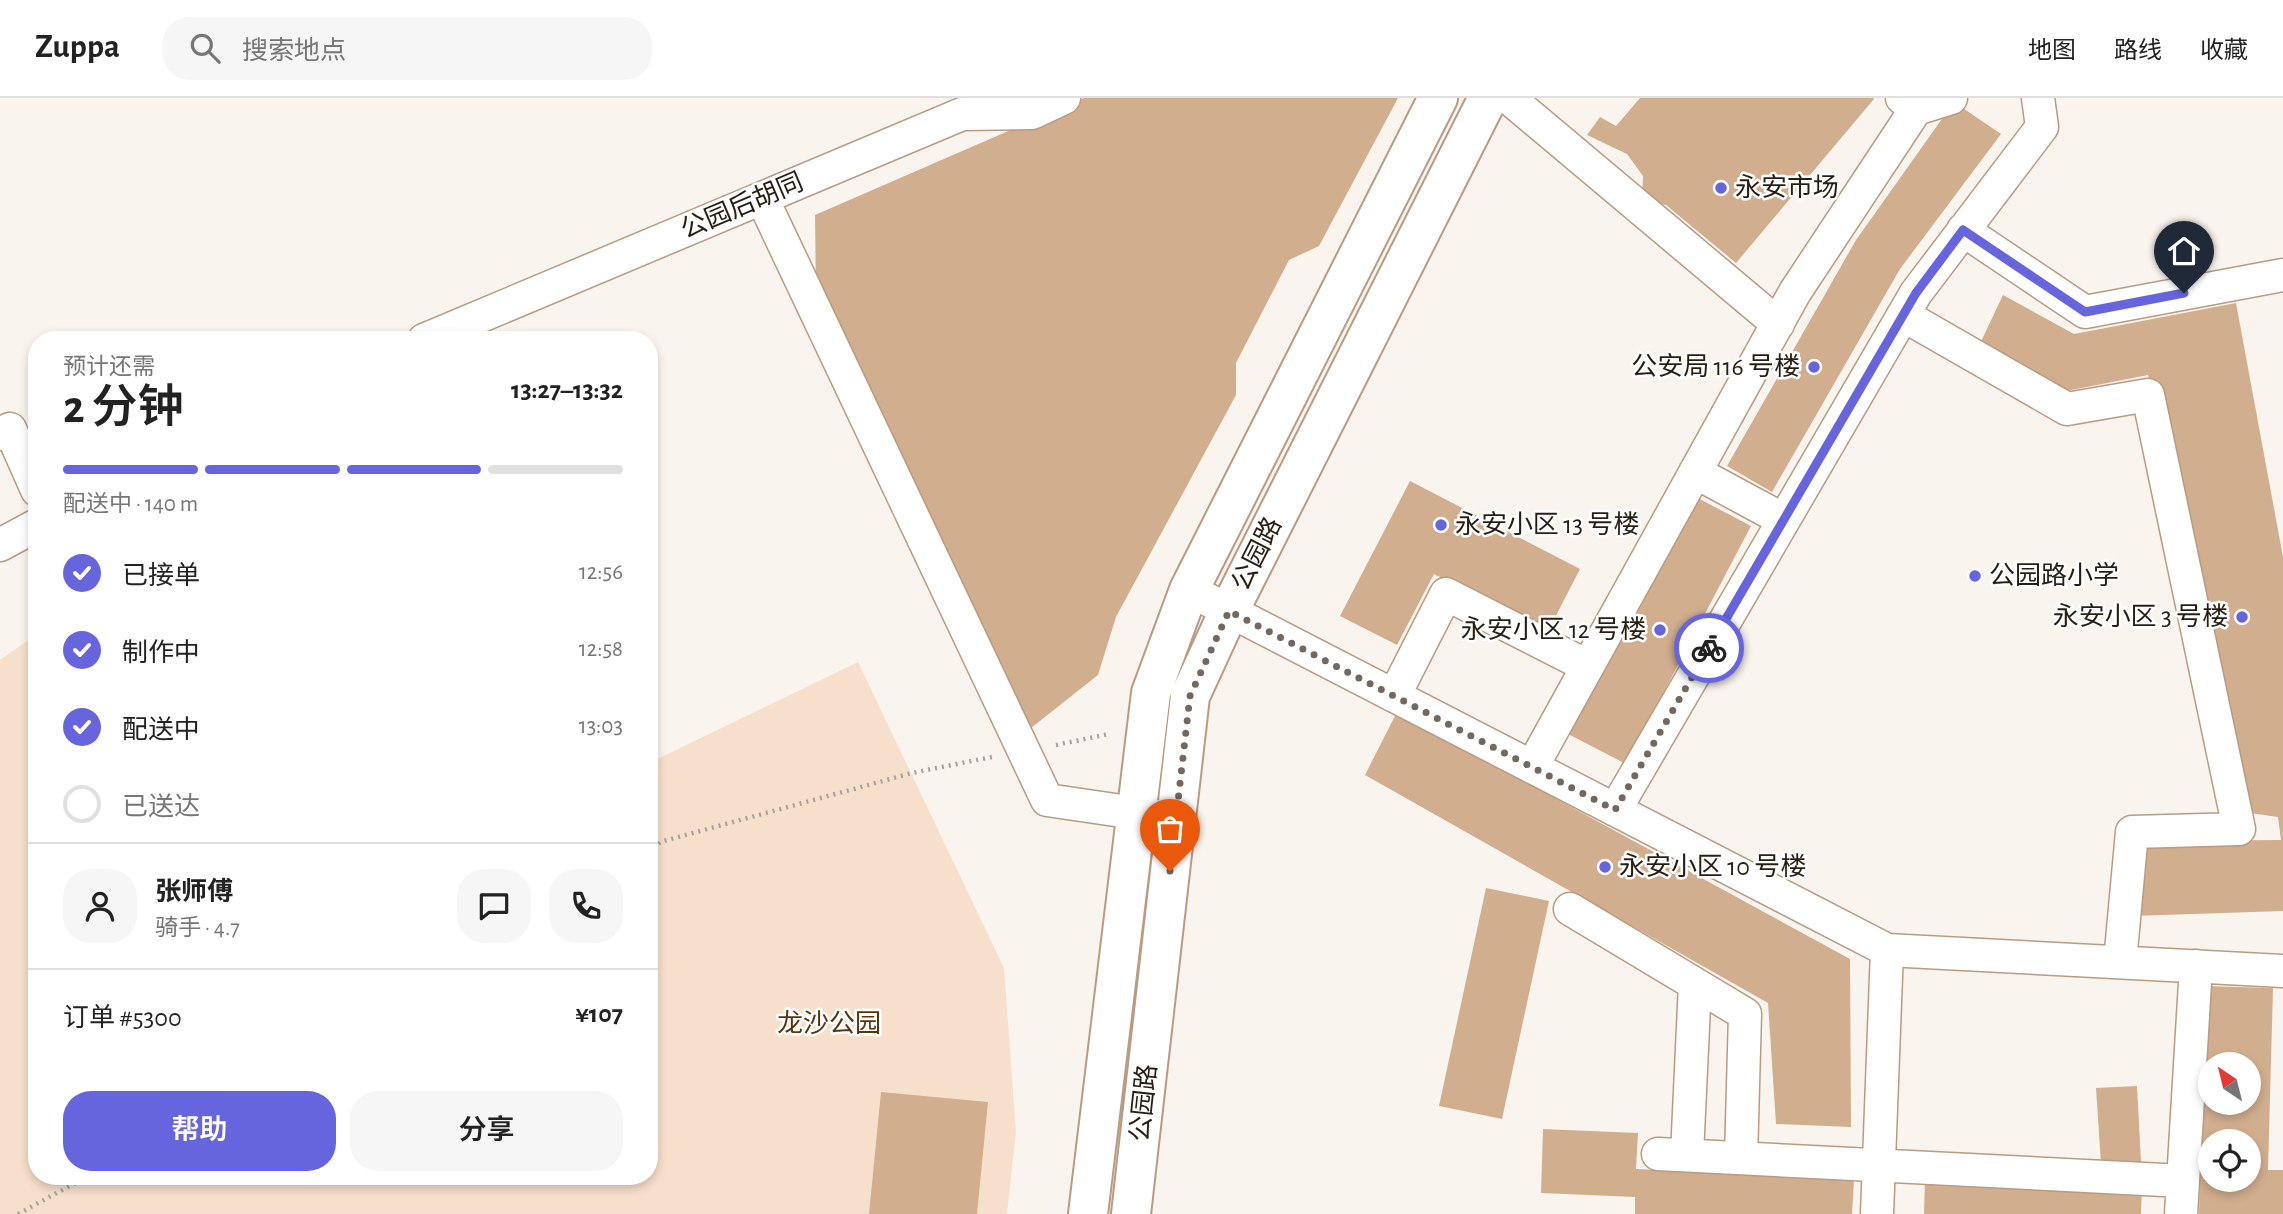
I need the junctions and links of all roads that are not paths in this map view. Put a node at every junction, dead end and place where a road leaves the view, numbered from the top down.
1 (1064, 98) edge
2 (1438, 98) edge
3 (1488, 98) edge
4 (1509, 98) edge
5 (1951, 98) edge
6 (2038, 98) edge
7 (1909, 104) edge
8 (762, 198) junction
9 (1963, 230) junction
10 (2283, 275) edge
11 (1903, 315) junction
12 (1778, 324) junction
13 (445, 331) edge
14 (0, 434) edge
15 (28, 455) edge
16 (1695, 472) junction
17 (1784, 520) junction
18 (28, 530) edge
19 (0, 545) edge
20 (1189, 590) junction
21 (1229, 611) junction
22 (1587, 666) junction
23 (1394, 696) junction
24 (1531, 767) junction
25 (1615, 810) junction
26 (1138, 813) junction
27 (1176, 818) junction
28 (1570, 909) dead end
29 (1887, 950) junction
30 (2120, 962) junction
31 (2196, 966) junction
32 (2283, 971) edge
33 (1695, 984) junction
34 (1741, 1158) junction
35 (1879, 1166) junction
36 (2183, 1181) junction
37 (1088, 1214) edge
38 (1131, 1214) edge
39 (1877, 1214) edge
40 (2181, 1214) edge

1 - 8 street, 公园后胡同
2 - 20 main road, 公园路
3 - 21 main road, 公园路
4 - 12 street
5 - 7 street
6 - 9 street
7 - 12 street
8 - 13 street, 公园后胡同
8 - 26 street
9 - 10 street
9 - 11 street
11 - 17 street
11 - 30 street
12 - 16 street
14 - 15 street
16 - 17 street
16 - 22 street
17 - 25 street
18 - 19 street
20 - 21 street
20 - 26 main road, 公园路
21 - 23 street
21 - 27 main road, 公园路
22 - 23 street
22 - 24 street
23 - 24 street
24 - 25 street
25 - 29 street
26 - 27 street
26 - 37 main road, 公园路
27 - 38 main road, 公园路
28 - 33 street
29 - 30 street
29 - 35 street
30 - 31 street
31 - 32 street
31 - 36 street
33 - 34 street
33 - 34 street
34 - 35 street
35 - 36 street
35 - 39 street
36 - 40 street

